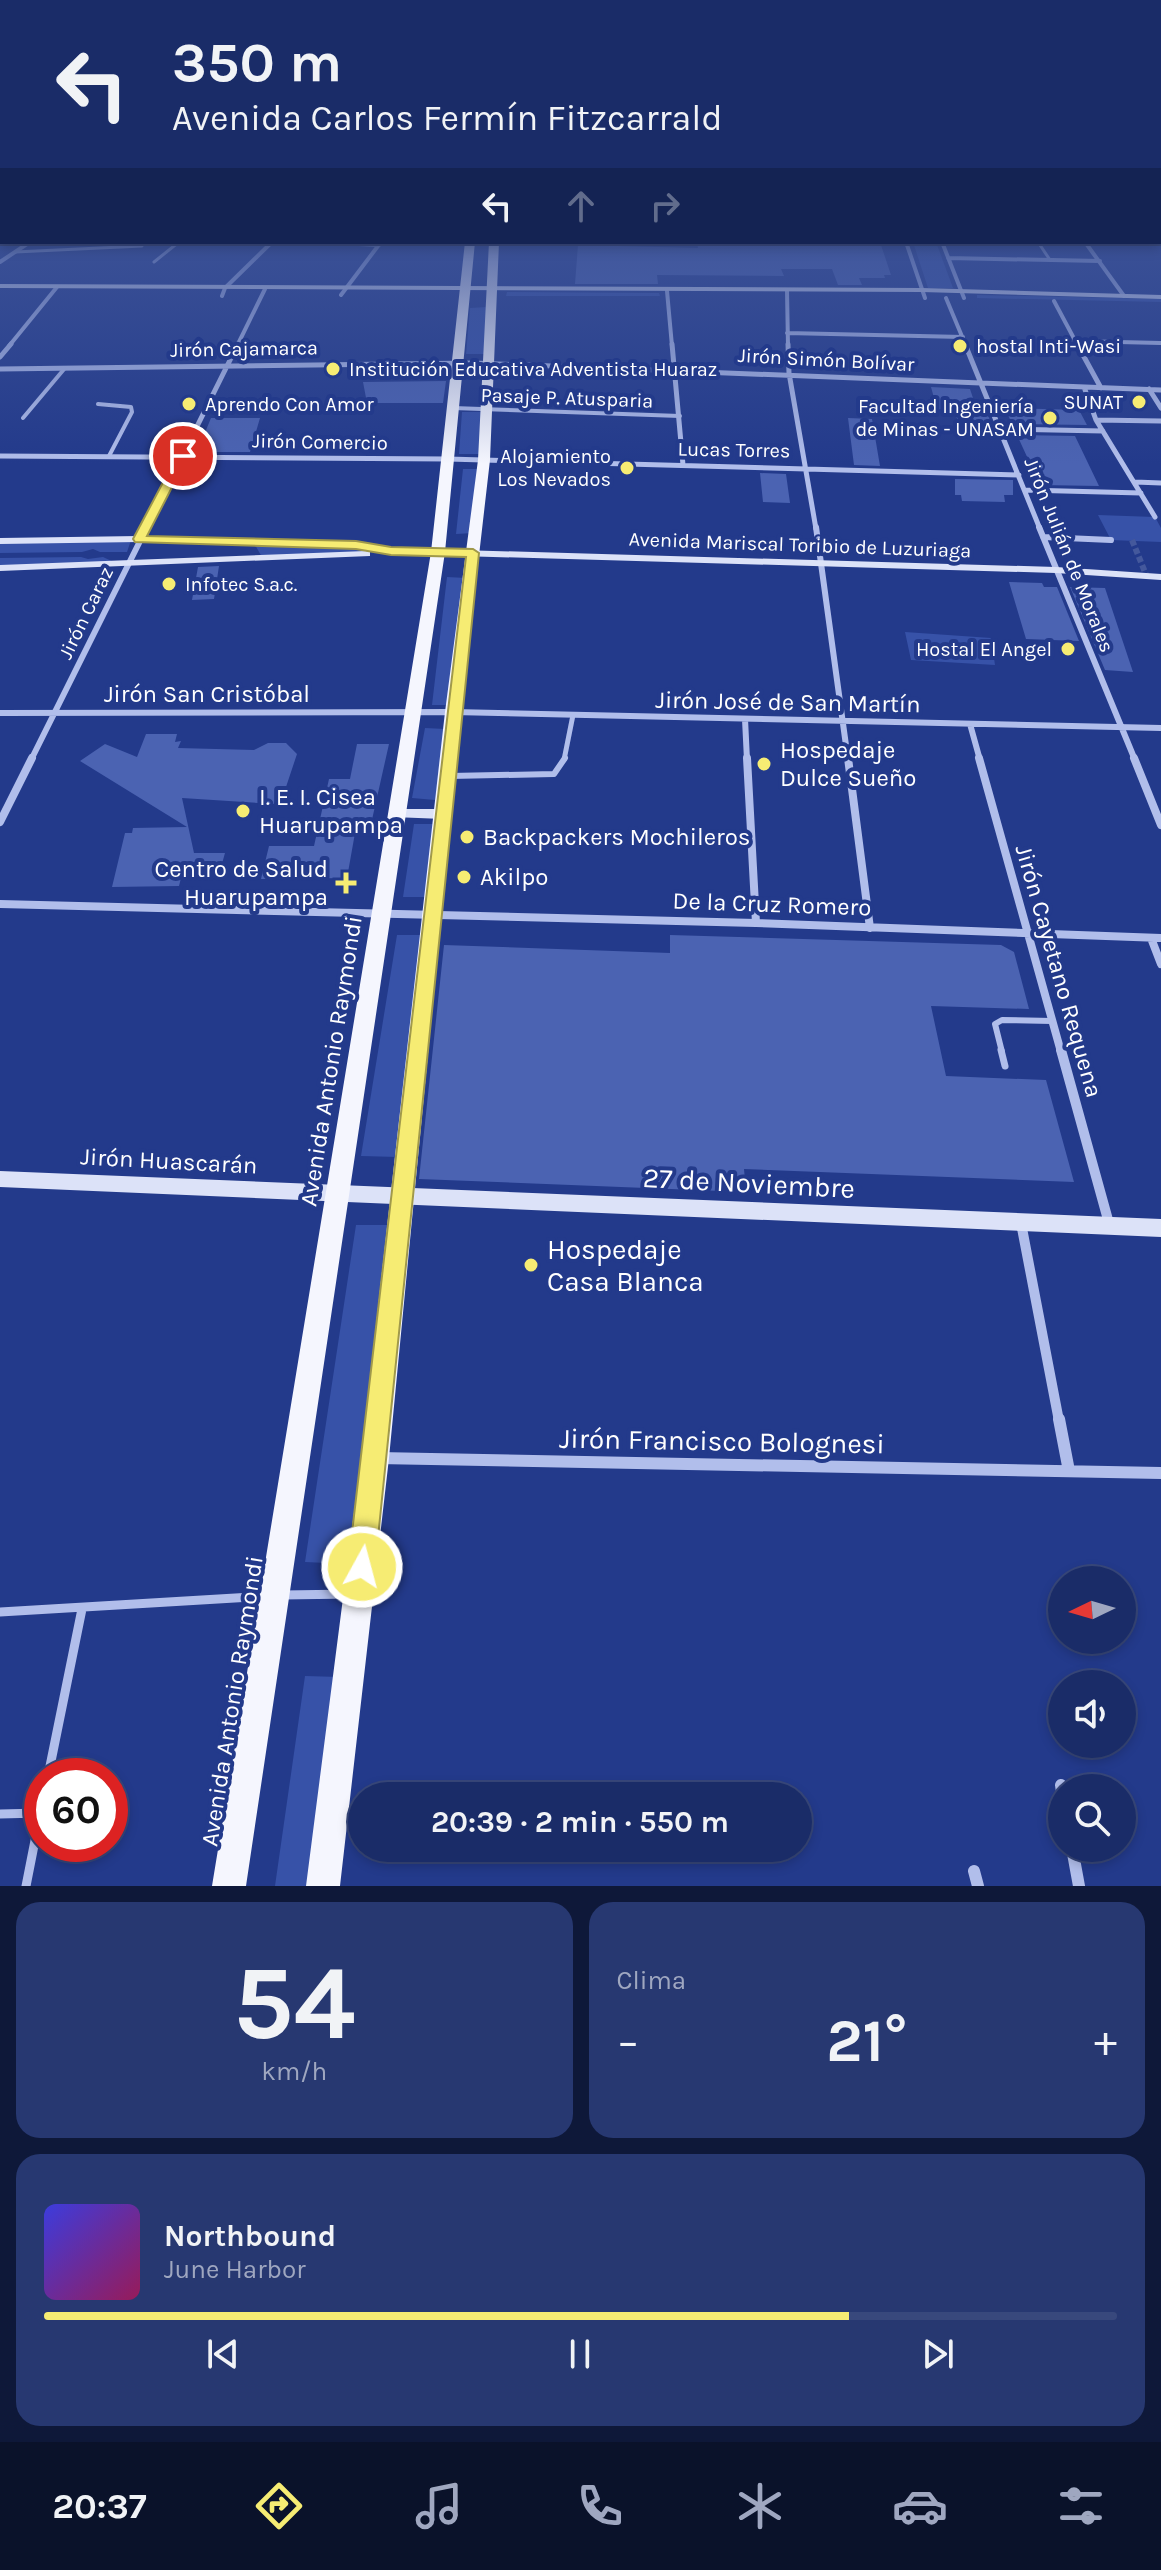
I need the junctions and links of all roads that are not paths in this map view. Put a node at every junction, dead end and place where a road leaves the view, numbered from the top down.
1 (56, 288) edge
2 (91, 288) edge
3 (227, 288) edge
4 (347, 288) edge
5 (464, 288) edge
6 (493, 288) edge
7 (922, 288) edge
8 (960, 288) edge
9 (1119, 288) edge
10 (223, 292) junction
11 (344, 292) junction
12 (464, 292) junction
13 (493, 292) junction
14 (263, 293) junction
15 (668, 294) junction
16 (788, 294) junction
17 (924, 294) junction
18 (963, 295) junction
19 (0, 296) edge
20 (50, 296) junction
21 (1124, 296) junction
22 (1161, 297) edge
23 (946, 298) junction
24 (1054, 301) junction
25 (1161, 304) edge
26 (787, 333) junction
27 (963, 337) junction
28 (1076, 341) junction
29 (1161, 343) edge
30 (0, 357) edge
31 (459, 363) junction
32 (489, 363) junction
33 (228, 365) junction
34 (65, 368) junction
35 (0, 369) edge
36 (674, 370) junction
37 (789, 373) junction
38 (983, 383) junction
39 (1084, 387) junction
40 (1101, 388) junction
41 (1149, 389) junction
42 (1161, 390) edge
43 (98, 404) dead end
44 (453, 408) junction
45 (1161, 408) edge
46 (486, 409) junction
47 (680, 416) junction
48 (23, 418) dead end
49 (1096, 420) junction
50 (1161, 421) edge
51 (1002, 429) junction
52 (1104, 434) junction
53 (0, 456) edge
54 (109, 456) junction
55 (183, 456) junction
56 (448, 459) junction
57 (484, 460) junction
58 (683, 465) junction
59 (806, 467) junction
60 (1019, 475) junction
61 (1135, 482) junction
62 (1161, 483) edge
63 (1025, 490) junction
64 (1141, 493) junction
65 (1155, 517) dead end
66 (1043, 537) junction
67 (139, 539) junction
68 (1111, 540) dead end
69 (0, 541) edge
70 (391, 551) junction
71 (438, 552) junction
72 (473, 553) junction
73 (128, 564) junction
74 (822, 564) junction
75 (0, 568) edge
76 (1056, 570) junction
77 (1161, 577) edge
78 (414, 712) junction
79 (453, 712) junction
80 (0, 713) edge
81 (55, 713) junction
82 (573, 715) junction
83 (745, 719) junction
84 (843, 723) junction
85 (970, 724) junction
86 (1120, 725) junction
87 (1161, 728) edge
88 (447, 776) junction
89 (398, 814) junction
90 (443, 814) junction
91 (0, 822) edge
92 (1161, 825) edge
93 (0, 904) edge
94 (382, 912) junction
95 (432, 914) junction
96 (756, 923) junction
97 (870, 928) junction
98 (1027, 934) junction
99 (1156, 938) edge
100 (1161, 964) edge
101 (1052, 1021) junction
102 (1005, 1066) dead end
103 (0, 1179) edge
104 (335, 1195) junction
105 (403, 1195) junction
106 (1021, 1223) junction
107 (1110, 1228) junction
108 (1161, 1228) edge
109 (375, 1458) junction
110 (1069, 1471) junction
111 (1161, 1473) edge
112 (359, 1594) junction
113 (275, 1595) junction
114 (82, 1609) junction
115 (0, 1612) edge
116 (52, 1758) edge
117 (24, 1811) edge
118 (0, 1814) edge
119 (31, 1862) edge
120 (1075, 1862) edge
121 (974, 1871) dead end
122 (26, 1886) edge
123 (229, 1886) edge
124 (323, 1886) edge
125 (978, 1886) edge
126 (1079, 1886) edge

1 - 20 street
2 - 10 main road
3 - 10 street
4 - 11 street
5 - 12 main road, Avenida Antonio Raymondi
6 - 13 main road
7 - 17 street
8 - 18 street
9 - 21 street
10 - 14 main road
10 - 20 main road
11 - 12 main road
11 - 14 main road
12 - 13 main road
12 - 31 main road, Avenida Antonio Raymondi
13 - 15 main road
13 - 32 main road
14 - 33 street, Jirón Caraz
15 - 16 main road
15 - 36 street
16 - 17 main road
16 - 26 street
17 - 18 main road
17 - 23 main road
18 - 21 main road
18 - 23 main road
18 - 24 main road
19 - 20 main road
20 - 30 street
21 - 22 main road
23 - 27 street, Jirón Julián de Morales
24 - 25 main road
24 - 28 street
26 - 27 street
26 - 37 street
27 - 38 street, Jirón Julián de Morales
28 - 29 street
28 - 40 street
31 - 32 street, Jirón Cajamarca
31 - 33 street, Jirón Cajamarca
31 - 44 main road, Avenida Antonio Raymondi
32 - 36 street, Jirón Simón Bolívar
32 - 46 main road
33 - 34 street, Jirón Cajamarca
33 - 55 street, Jirón Caraz
34 - 35 street, Jirón Cajamarca
34 - 48 lane
36 - 37 street, Jirón Simón Bolívar
36 - 47 street
37 - 38 street, Jirón Simón Bolívar
37 - 59 street
38 - 39 street, Jirón Simón Bolívar
38 - 51 street, Jirón Julián de Morales
39 - 40 street, Jirón Simón Bolívar
39 - 49 street
40 - 41 street, Jirón Simón Bolívar
41 - 42 street, Jirón Simón Bolívar
41 - 45 street
43 - 54 lane
44 - 46 lane, Pasaje P. Atusparia
44 - 56 main road, Avenida Antonio Raymondi
46 - 47 lane, Pasaje P. Atusparia
46 - 57 main road
47 - 58 street
49 - 50 street
49 - 52 street
51 - 52 street
51 - 60 street, Jirón Julián de Morales
52 - 61 street
53 - 54 street, Jirón Comercio
54 - 55 street, Jirón Comercio
55 - 56 street, Jirón Comercio
55 - 67 street, Jirón Caraz
56 - 57 street, Lucas Torres
56 - 71 main road, Avenida Antonio Raymondi
57 - 58 street, Lucas Torres
57 - 72 main road
58 - 59 street, Lucas Torres
59 - 60 street, Lucas Torres
59 - 74 street
60 - 63 street, Jirón Julián de Morales
61 - 62 street
61 - 64 street
63 - 64 street
63 - 66 street, Jirón Julián de Morales
64 - 65 street
66 - 68 street
66 - 76 street, Jirón Julián de Morales
67 - 69 main road
67 - 70 main road
67 - 73 street, Jirón Caraz
70 - 71 main road, Avenida Mariscal Toribio de Luzuriaga
70 - 73 main road
71 - 72 main road, Avenida Mariscal Toribio de Luzuriaga
71 - 78 main road, Avenida Antonio Raymondi
72 - 74 main road, Avenida Mariscal Toribio de Luzuriaga
72 - 79 main road
73 - 75 main road
73 - 81 street, Jirón Caraz
74 - 76 main road, Avenida Mariscal Toribio de Luzuriaga
74 - 84 street
76 - 77 main road, Avenida Mariscal Toribio de Luzuriaga
76 - 86 street, Jirón Julián de Morales
78 - 79 street, Jirón José de San Martín
78 - 81 street, Jirón San Cristóbal
78 - 89 main road, Avenida Antonio Raymondi
79 - 82 street, Jirón José de San Martín
79 - 88 main road
80 - 81 street, Jirón San Cristóbal
81 - 91 street, Jirón Caraz
82 - 83 street, Jirón José de San Martín
82 - 88 lane
83 - 84 street, Jirón José de San Martín
83 - 96 street
84 - 85 street, Jirón José de San Martín
84 - 97 street
85 - 86 street, Jirón José de San Martín
85 - 98 street, Jirón Cayetano Requena
86 - 87 street, Jirón José de San Martín
86 - 92 street, Jirón Julián de Morales
88 - 90 main road
89 - 90 main road
89 - 94 main road, Avenida Antonio Raymondi
90 - 95 main road
93 - 94 street, De la Cruz Romero
94 - 95 street, De la Cruz Romero
94 - 104 main road, Avenida Antonio Raymondi
95 - 96 street, De la Cruz Romero
95 - 105 main road
96 - 97 street, De la Cruz Romero
97 - 98 street, De la Cruz Romero
98 - 99 street, De la Cruz Romero
98 - 101 street, Jirón Cayetano Requena
99 - 100 street
101 - 102 lane
101 - 107 street, Jirón Cayetano Requena
103 - 104 main road, Jirón Huascarán
104 - 105 main road, 27 de Noviembre
104 - 113 main road, Avenida Antonio Raymondi
105 - 106 main road, 27 de Noviembre
105 - 109 main road
106 - 107 main road, 27 de Noviembre
106 - 110 street
107 - 108 main road, 27 de Noviembre
109 - 110 street, Jirón Francisco Bolognesi
109 - 112 main road
110 - 111 street, Jirón Francisco Bolognesi
112 - 113 lane
112 - 124 main road
113 - 114 lane
113 - 123 main road, Avenida Antonio Raymondi
114 - 115 lane
114 - 116 lane
117 - 118 lane
119 - 122 lane
120 - 126 street
121 - 125 street

